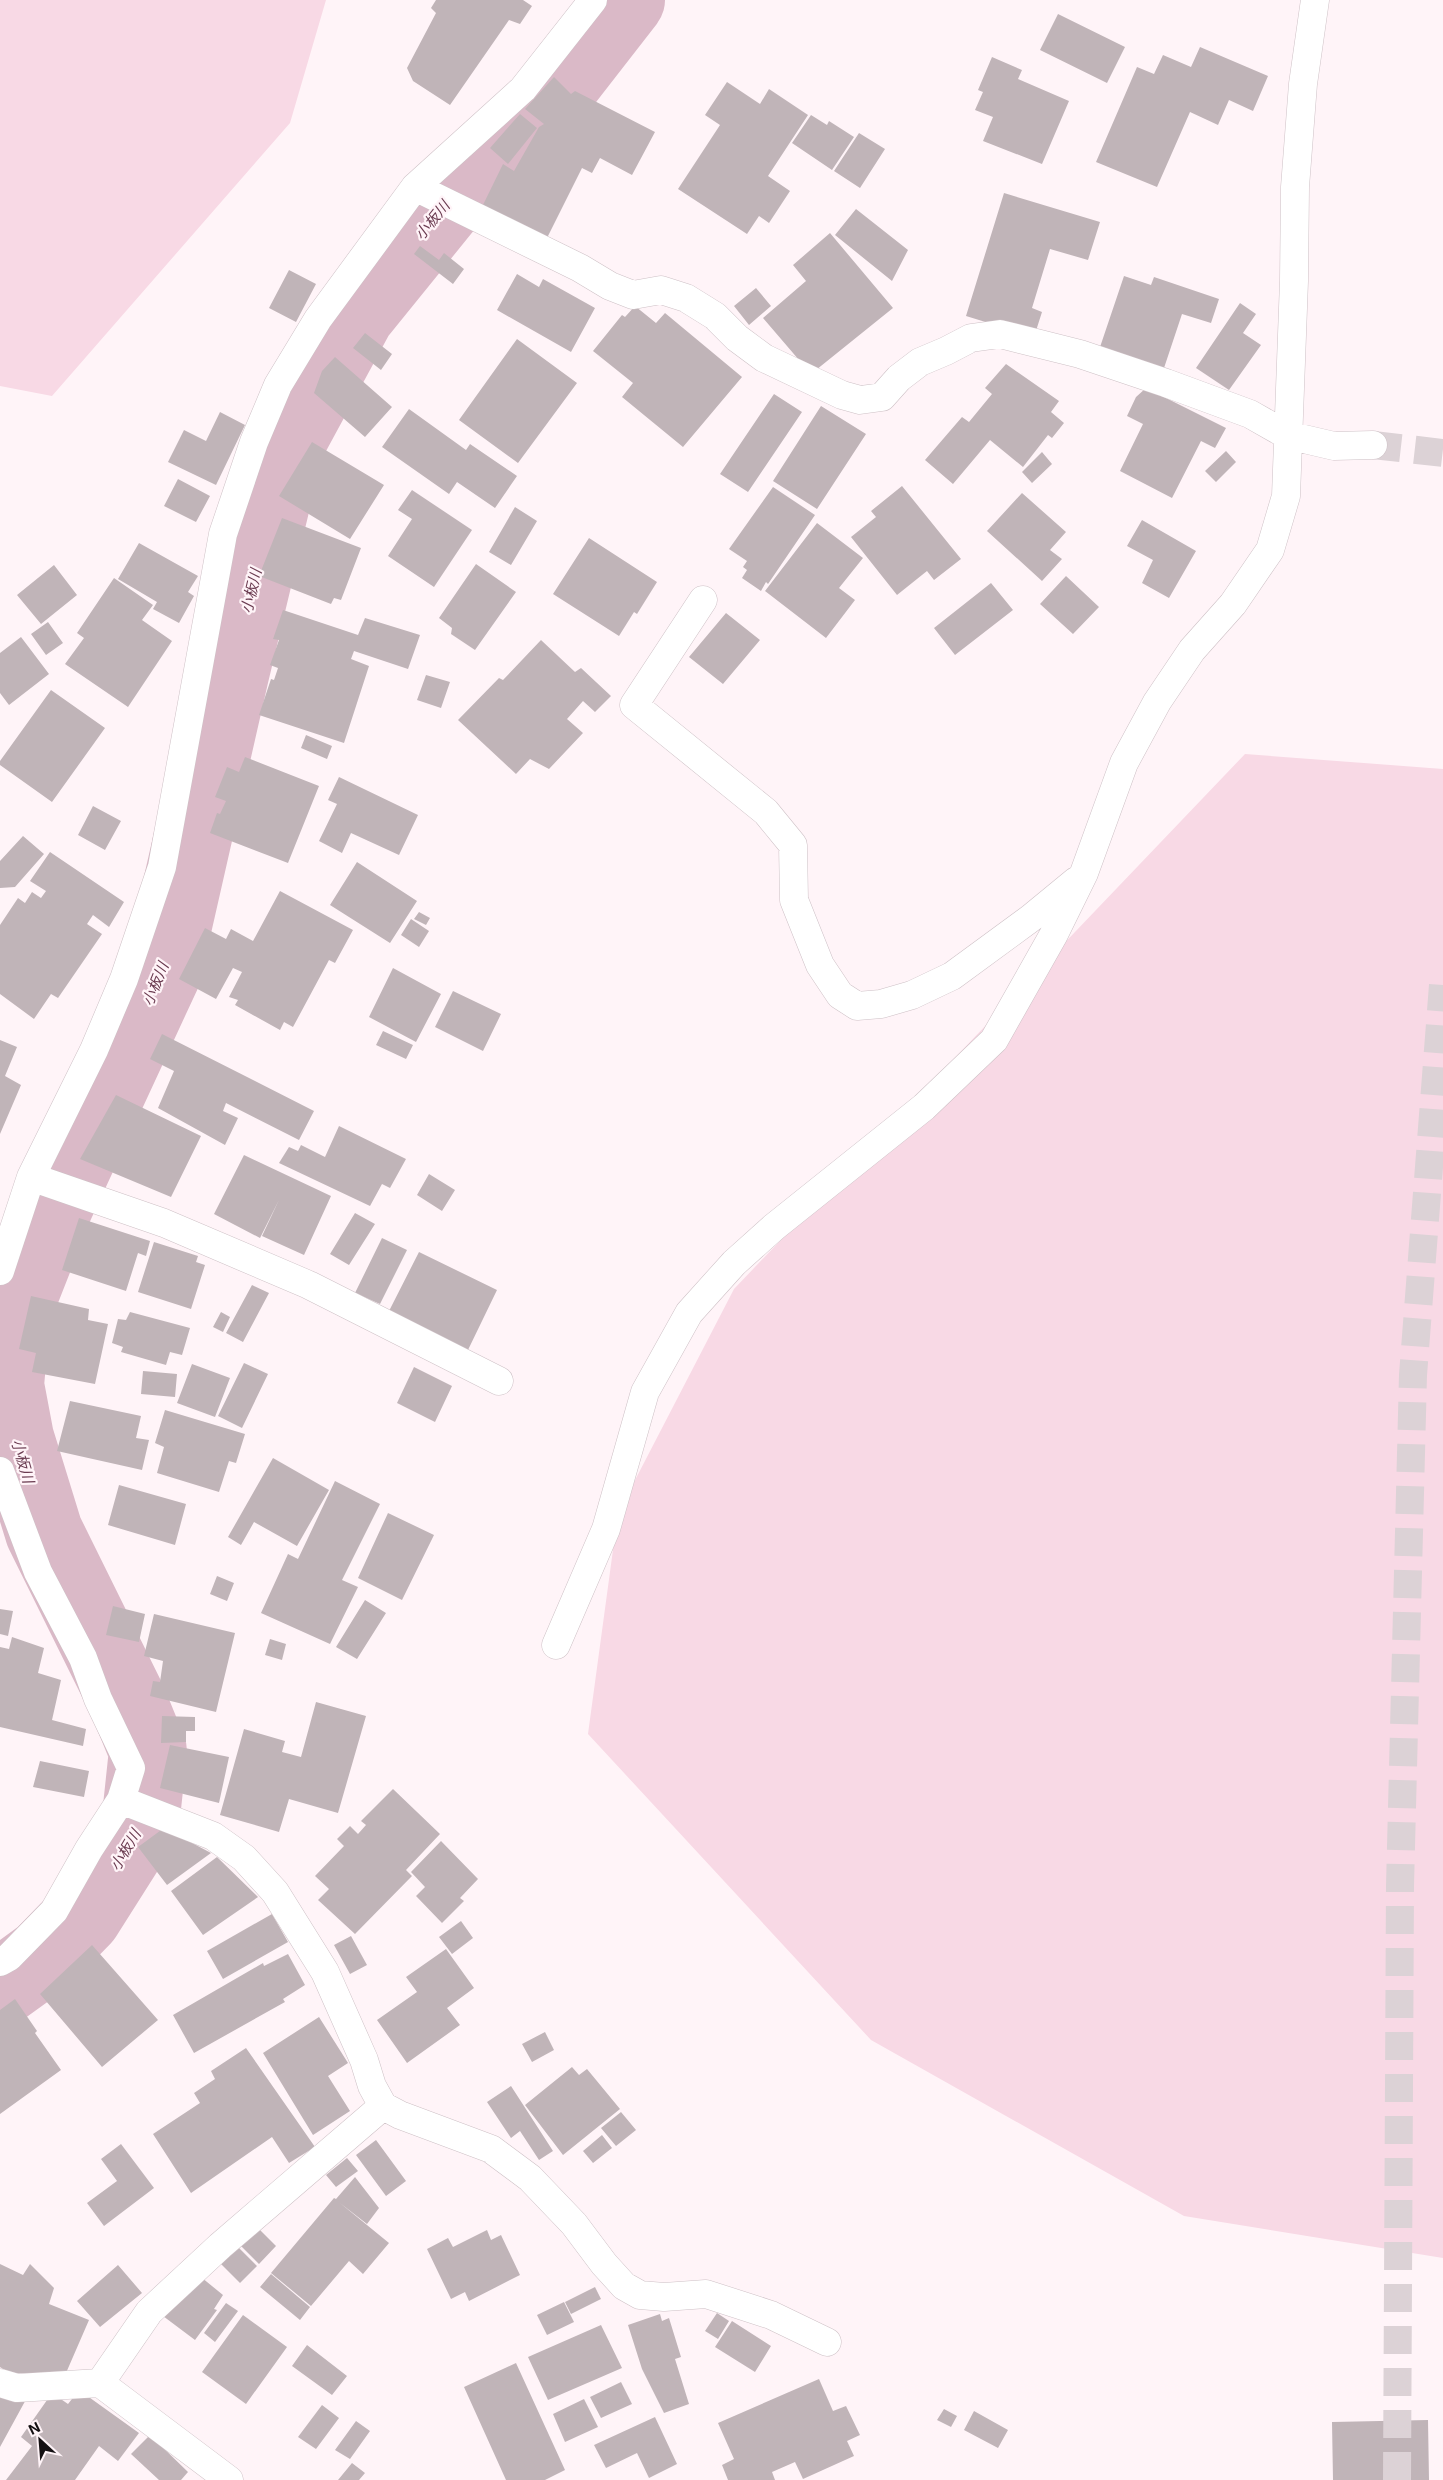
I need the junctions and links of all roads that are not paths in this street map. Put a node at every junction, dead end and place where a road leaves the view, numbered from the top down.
1 (594, 0) edge
2 (1315, 0) edge
3 (415, 186) junction
4 (1288, 435) junction
5 (1373, 445) tunnel mouth
6 (703, 600) dead end
7 (1084, 873) junction
8 (31, 1177) junction
9 (0, 1271) edge
10 (499, 1381) dead end
11 (0, 1471) edge
12 (556, 1645) dead end
13 (121, 1800) junction
14 (0, 1962) edge
15 (383, 2106) junction
16 (827, 2342) dead end
17 (100, 2383) junction
18 (0, 2384) edge
19 (229, 2480) edge

1 - 3 street
2 - 4 street
3 - 4 street
3 - 8 street
4 - 5 street
4 - 7 street
6 - 7 street
7 - 12 street
8 - 9 street
8 - 10 street
11 - 13 street
13 - 14 street
13 - 15 street
15 - 16 street
15 - 17 street
17 - 18 street
17 - 19 street

